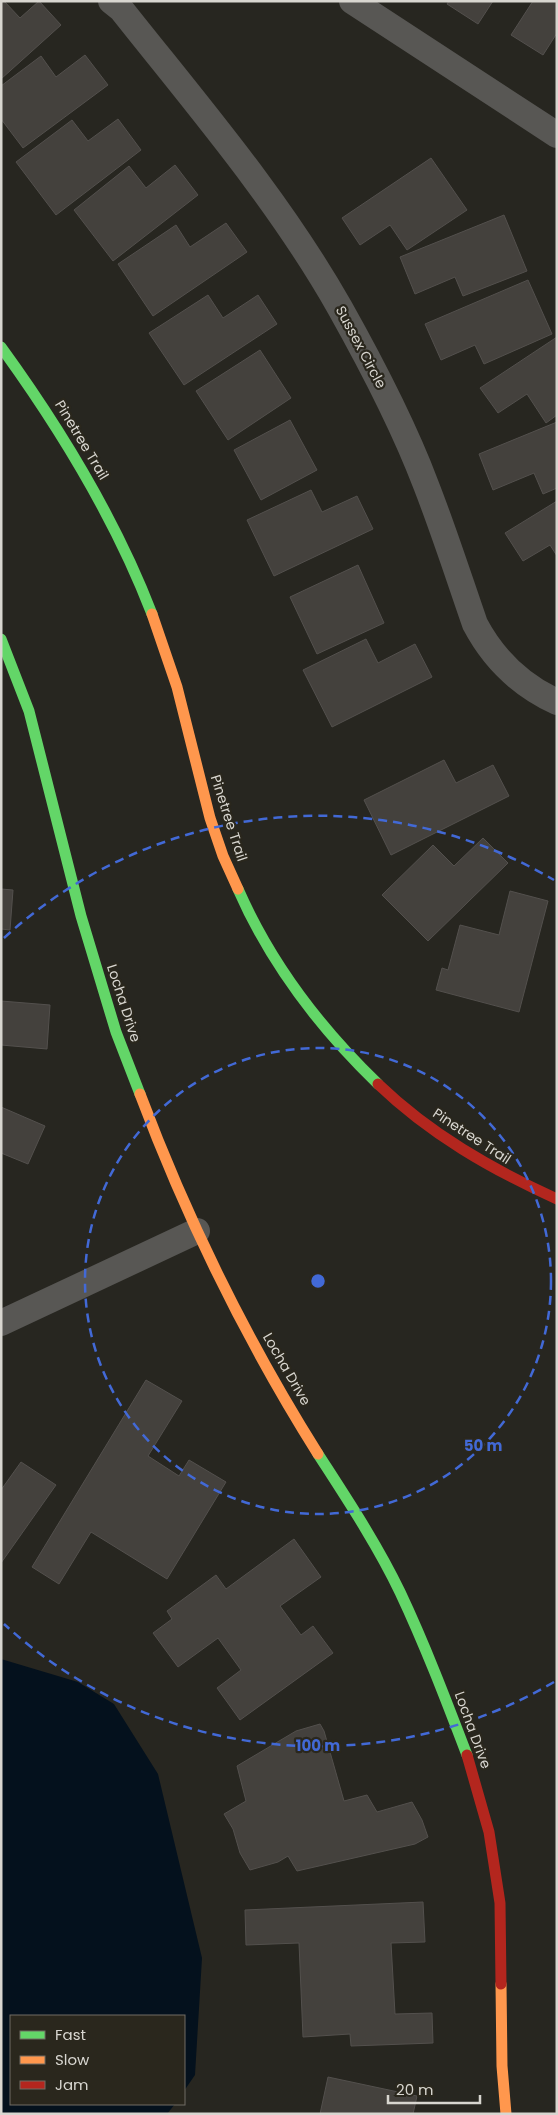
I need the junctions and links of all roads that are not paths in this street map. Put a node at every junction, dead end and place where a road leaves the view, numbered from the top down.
1 (352, 1) edge
2 (121, 4) edge
3 (557, 135) edge
4 (1, 347) edge
5 (1, 639) edge
6 (557, 702) edge
7 (557, 1199) edge
8 (197, 1231) junction
9 (1, 1323) edge
10 (506, 2114) edge

1 - 3 street
2 - 6 street, Sussex Circle
4 - 7 street, Pinetree Trail
5 - 8 street, Locha Drive
8 - 9 street
8 - 10 street, Locha Drive

